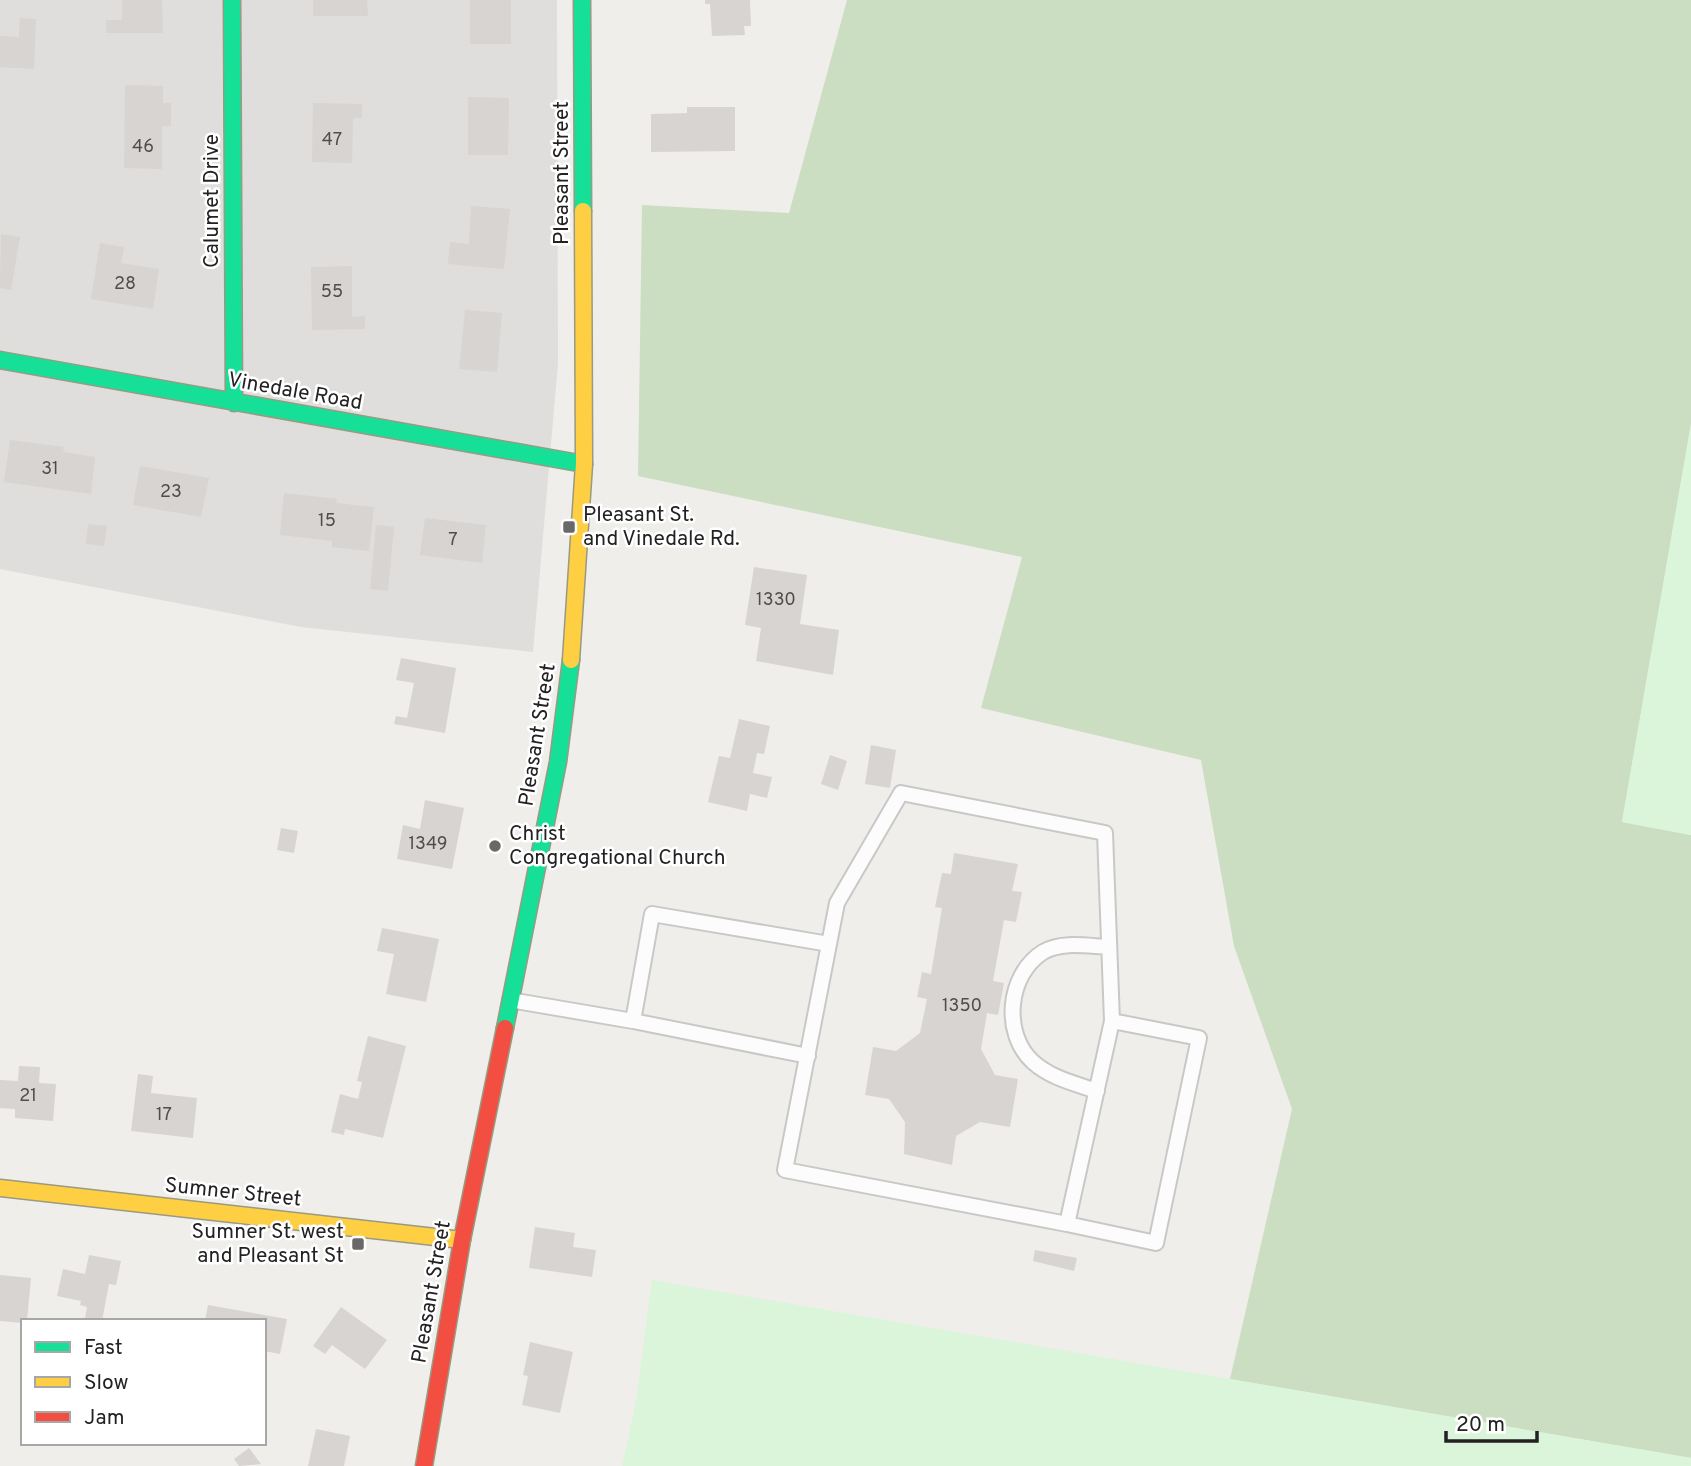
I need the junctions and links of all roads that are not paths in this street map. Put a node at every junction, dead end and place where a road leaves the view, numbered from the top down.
1 (232, 0) edge
2 (582, 0) edge
3 (0, 360) edge
4 (234, 402) junction
5 (584, 464) junction
6 (830, 944) junction
7 (1108, 947) junction
8 (510, 1000) junction
9 (633, 1021) junction
10 (1112, 1021) junction
11 (808, 1056) junction
12 (1097, 1091) junction
13 (0, 1188) edge
14 (1067, 1224) junction
15 (462, 1240) junction
16 (424, 1466) edge

1 - 4 main road, Calumet Drive
2 - 5 main road, Pleasant Street
3 - 4 main road, Vinedale Road
4 - 5 main road, Vinedale Road
5 - 8 main road, Pleasant Street
6 - 7 lane
6 - 9 lane
6 - 11 lane
7 - 10 lane
7 - 12 lane
8 - 9 lane
8 - 15 main road, Pleasant Street
9 - 11 lane
10 - 12 lane
10 - 14 lane
11 - 14 lane
12 - 14 lane
13 - 15 main road, Sumner Street
15 - 16 main road, Pleasant Street

